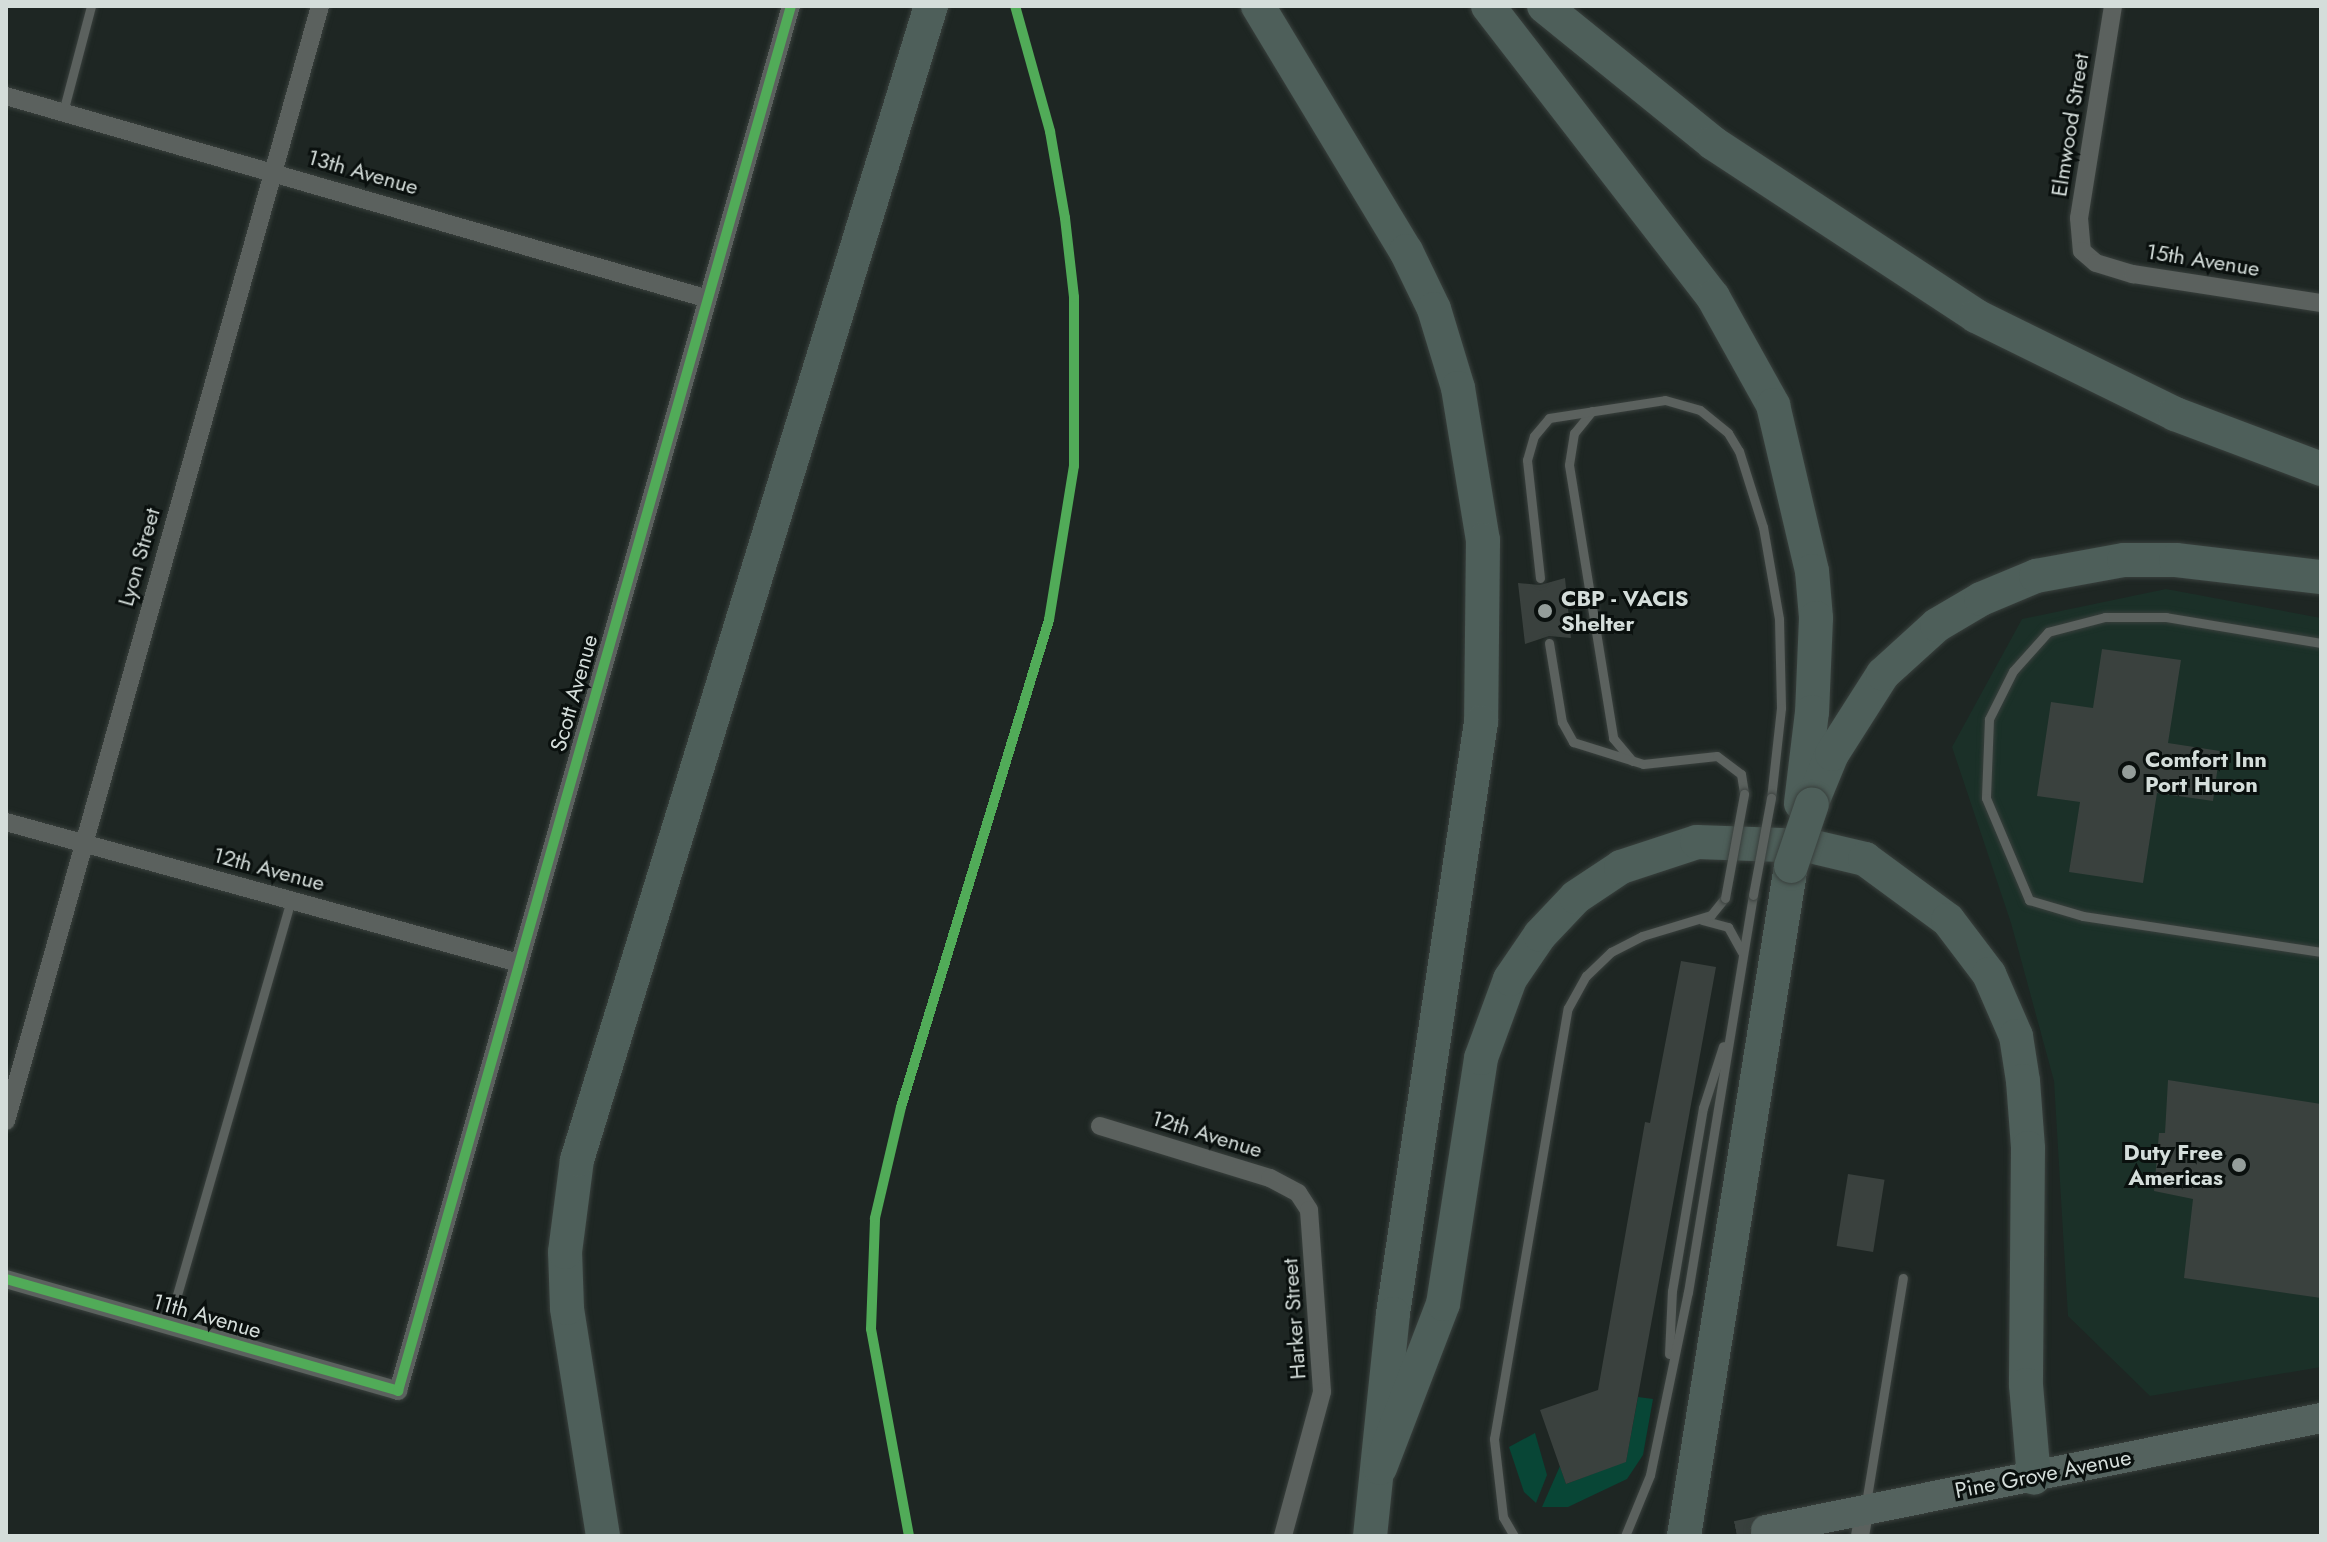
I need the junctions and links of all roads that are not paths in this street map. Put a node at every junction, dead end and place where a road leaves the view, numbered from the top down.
1 (91, 6) edge
2 (320, 6) edge
3 (791, 6) edge
4 (931, 6) edge
5 (1258, 6) edge
6 (1488, 6) edge
7 (1544, 6) edge
8 (2113, 6) edge
9 (6, 96) edge
10 (63, 112) junction
11 (274, 171) junction
12 (2082, 251) joint
13 (705, 298) junction
14 (2321, 303) edge
15 (1595, 409) junction
16 (2321, 469) edge
17 (2321, 577) edge
18 (1540, 578) dead end
19 (1549, 643) dead end
20 (2321, 643) edge
21 (1632, 761) junction
22 (1794, 802) junction
23 (6, 822) edge
24 (83, 843) junction
25 (1777, 886) junction
26 (291, 900) junction
27 (1694, 920) junction
28 (2321, 952) edge
29 (1743, 959) junction
30 (519, 963) junction
31 (1729, 1028) junction
32 (6, 1121) edge
33 (1100, 1126) dead end
34 (1298, 1193) joint
35 (1903, 1278) dead end
36 (6, 1279) edge
37 (168, 1326) junction
38 (1668, 1377) junction
39 (398, 1391) joint
40 (2321, 1418) edge
41 (1380, 1468) junction
42 (1695, 1477) junction
43 (2034, 1478) junction
44 (1863, 1522) edge
45 (1370, 1529) edge
46 (1766, 1530) dead end
47 (603, 1536) edge
48 (1283, 1536) edge
49 (1514, 1536) edge
50 (1625, 1536) edge
51 (1662, 1536) edge
52 (1684, 1536) edge

1 - 10 lane
2 - 11 street, Lyon Street
3 - 13 street, Scott Avenue
4 - 47 highway
5 - 41 highway
6 - 22 highway
7 - 16 highway
8 - 12 street, Elmwood Street
9 - 10 street, 13th Avenue
10 - 11 street, 13th Avenue
11 - 13 street, 13th Avenue
11 - 24 street, Lyon Street
12 - 14 street, 15th Avenue
13 - 30 street, Scott Avenue
15 - 18 lane
15 - 21 lane
15 - 22 lane
17 - 22 highway
19 - 21 lane
20 - 28 lane
21 - 27 lane, bridge
22 - 25 highway, bridge
22 - 25 lane, bridge
23 - 24 street, 12th Avenue
24 - 26 street, 12th Avenue
24 - 32 street, Lyon Street
25 - 29 lane
25 - 42 highway
26 - 30 street, 12th Avenue
26 - 37 lane
27 - 29 lane
27 - 49 lane
29 - 31 lane
30 - 39 street, Scott Avenue
31 - 38 lane
31 - 38 lane
33 - 34 street, 12th Avenue
34 - 48 street, Harker Street
35 - 44 lane
36 - 37 street, 11th Avenue
37 - 39 street, 11th Avenue
38 - 50 lane
40 - 43 main road, Pine Grove Avenue
41 - 43 highway
41 - 45 highway
42 - 51 highway
42 - 52 highway
43 - 44 main road, Pine Grove Avenue
44 - 46 main road, Pine Grove Avenue

